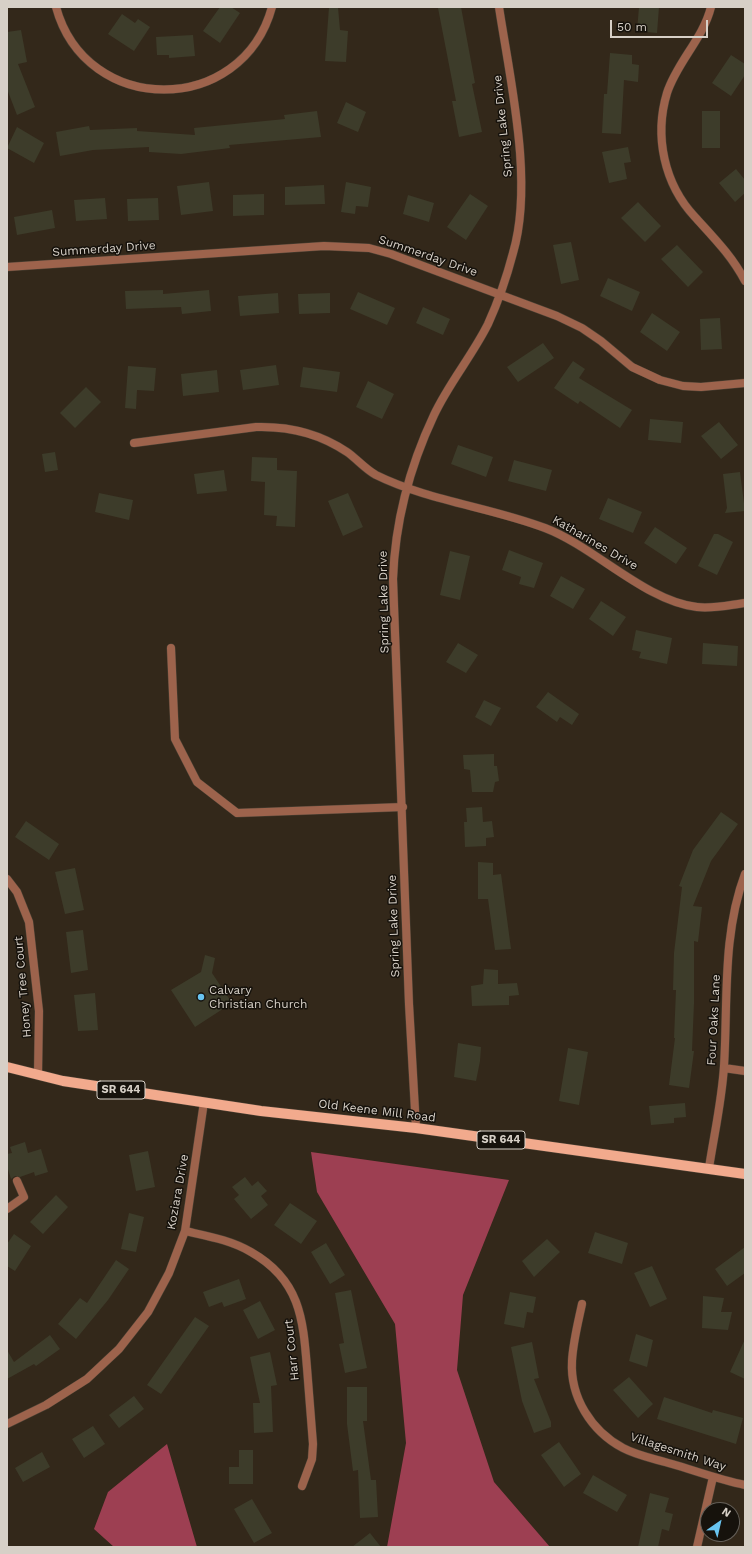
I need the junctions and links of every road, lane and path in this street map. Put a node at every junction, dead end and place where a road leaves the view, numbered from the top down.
1 (56, 7) edge
2 (272, 7) edge
3 (499, 7) edge
4 (711, 7) edge
5 (7, 267) edge
6 (745, 281) edge
7 (499, 294) junction
8 (745, 383) edge
9 (134, 443) dead end
10 (408, 487) junction
11 (745, 603) edge
12 (171, 648) dead end
13 (403, 807) junction
14 (745, 874) edge
15 (7, 879) edge
16 (7, 1067) edge
17 (724, 1068) junction
18 (745, 1071) edge
19 (38, 1075) junction
20 (204, 1102) junction
21 (416, 1128) junction
22 (709, 1168) junction
23 (745, 1174) edge
24 (17, 1181) dead end
25 (7, 1209) edge
26 (184, 1231) junction
27 (582, 1304) dead end
28 (7, 1424) edge
29 (713, 1477) junction
30 (745, 1485) edge
31 (302, 1486) dead end
32 (697, 1547) edge

1 - 2 street
3 - 7 street, Spring Lake Drive
4 - 6 street
5 - 7 street, Summerday Drive
7 - 8 street, Summerday Drive
7 - 10 street, Spring Lake Drive
9 - 10 street, Katharines Drive
10 - 11 street, Katharines Drive
10 - 13 street, Spring Lake Drive
12 - 13 street
13 - 21 street, Spring Lake Drive
14 - 17 street, Four Oaks Lane
15 - 19 street, Honey Tree Court
16 - 19 main road, Old Keene Mill Road / SR 644
17 - 18 street
17 - 22 street, Four Oaks Lane
19 - 20 main road, Old Keene Mill Road / SR 644
20 - 21 main road, Old Keene Mill Road / SR 644
20 - 26 street, Koziara Drive
21 - 22 main road, Old Keene Mill Road / SR 644
22 - 23 main road, Old Keene Mill Road / SR 644
24 - 25 street
26 - 28 street, Koziara Drive
26 - 31 street, Harr Court
27 - 29 street, Villagesmith Way
29 - 30 street, Villagesmith Way
29 - 32 street

